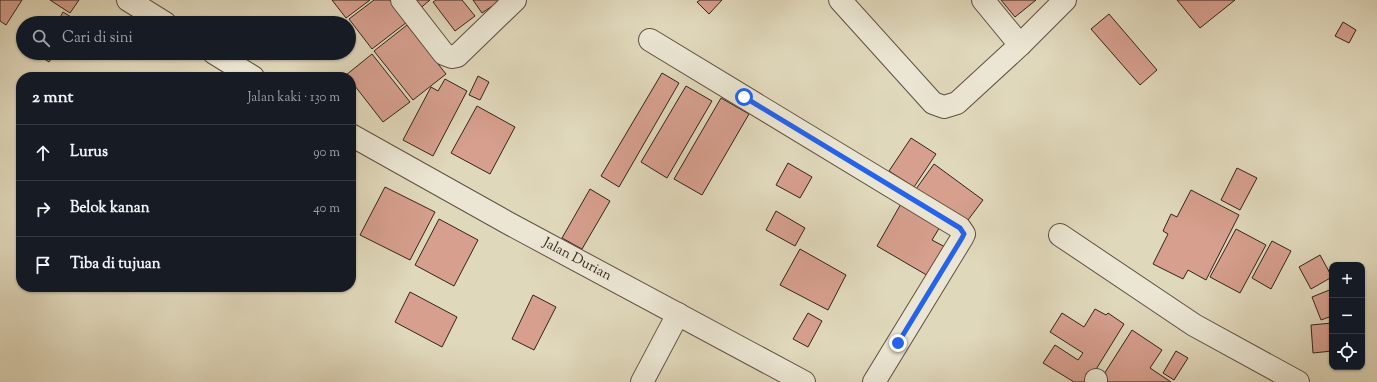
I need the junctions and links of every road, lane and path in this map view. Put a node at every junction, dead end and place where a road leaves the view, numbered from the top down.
1 (128, 0) edge
2 (402, 0) edge
3 (515, 0) edge
4 (840, 0) edge
5 (983, 0) edge
6 (1065, 0) edge
7 (154, 16) edge
8 (650, 40) dead end
9 (1020, 45) junction
10 (225, 60) edge
11 (245, 72) edge
12 (356, 138) edge
13 (1060, 235) dead end
14 (678, 314) junction
15 (642, 382) edge
16 (804, 382) edge
17 (874, 382) edge
18 (1298, 382) edge

1 - 7 street
2 - 3 street
4 - 9 street
5 - 9 street
6 - 9 street
8 - 17 street
10 - 11 street
12 - 14 street, Jalan Durian
13 - 18 street
14 - 15 street
14 - 16 street, Jalan Durian

